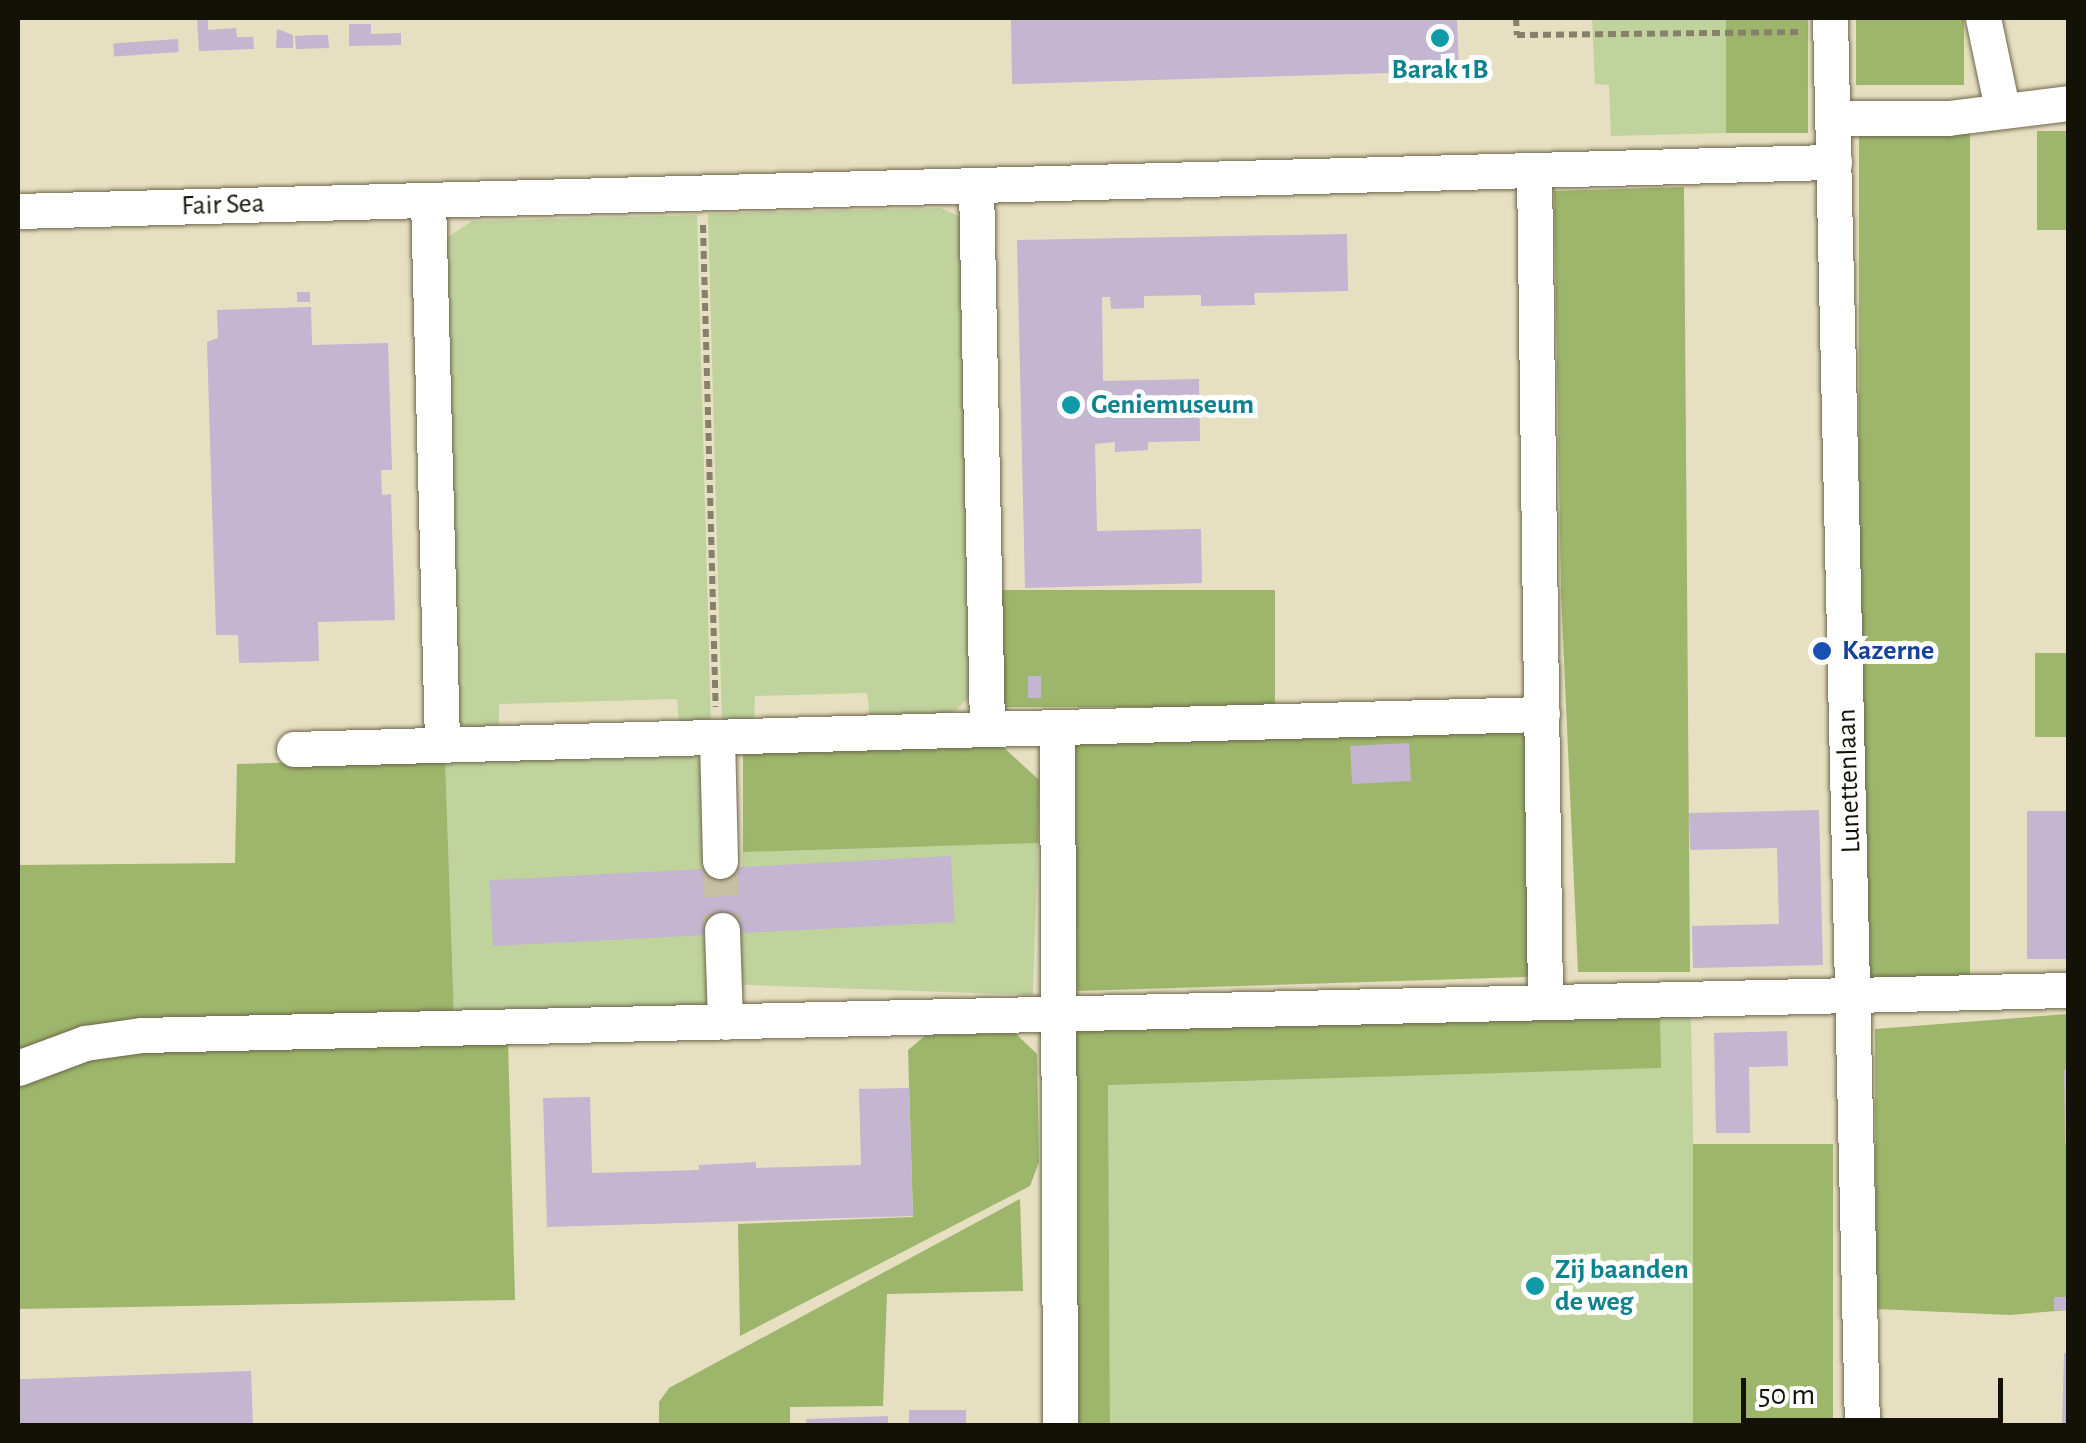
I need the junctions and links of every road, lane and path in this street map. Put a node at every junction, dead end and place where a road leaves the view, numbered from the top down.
1 (1516, 18) edge
2 (1984, 18) edge
3 (1830, 24) edge
4 (2068, 103) edge
5 (2002, 108) junction
6 (1832, 118) junction
7 (1834, 162) junction
8 (1534, 170) junction
9 (976, 185) junction
10 (702, 192) junction
11 (428, 200) junction
12 (18, 211) edge
13 (1542, 714) junction
14 (1057, 728) junction
15 (987, 729) junction
16 (717, 738) junction
17 (442, 743) junction
18 (294, 749) dead end
19 (720, 861) tunnel mouth
20 (722, 930) tunnel mouth
21 (2068, 990) edge
22 (1854, 994) junction
23 (1546, 1002) junction
24 (1054, 1014) junction
25 (725, 1022) junction
26 (18, 1068) edge
27 (1060, 1426) edge
28 (1862, 1426) edge

1 - 3 path
2 - 5 street
3 - 6 street, Lunettenlaan
4 - 5 street
5 - 6 street
6 - 7 street, Lunettenlaan
7 - 8 street, Fair Sea
7 - 22 street, Lunettenlaan
8 - 9 street, Fair Sea
8 - 13 street
9 - 10 street, Fair Sea
9 - 15 street
10 - 11 street, Fair Sea
10 - 16 path
11 - 12 street, Fair Sea
11 - 17 street
13 - 14 street
13 - 23 street
14 - 15 street
14 - 24 street
15 - 16 street
16 - 17 street
16 - 19 street
17 - 18 street
20 - 25 street
21 - 22 street
22 - 23 street
22 - 28 street, Lunettenlaan
23 - 24 street
24 - 25 street
24 - 27 street
25 - 26 street

